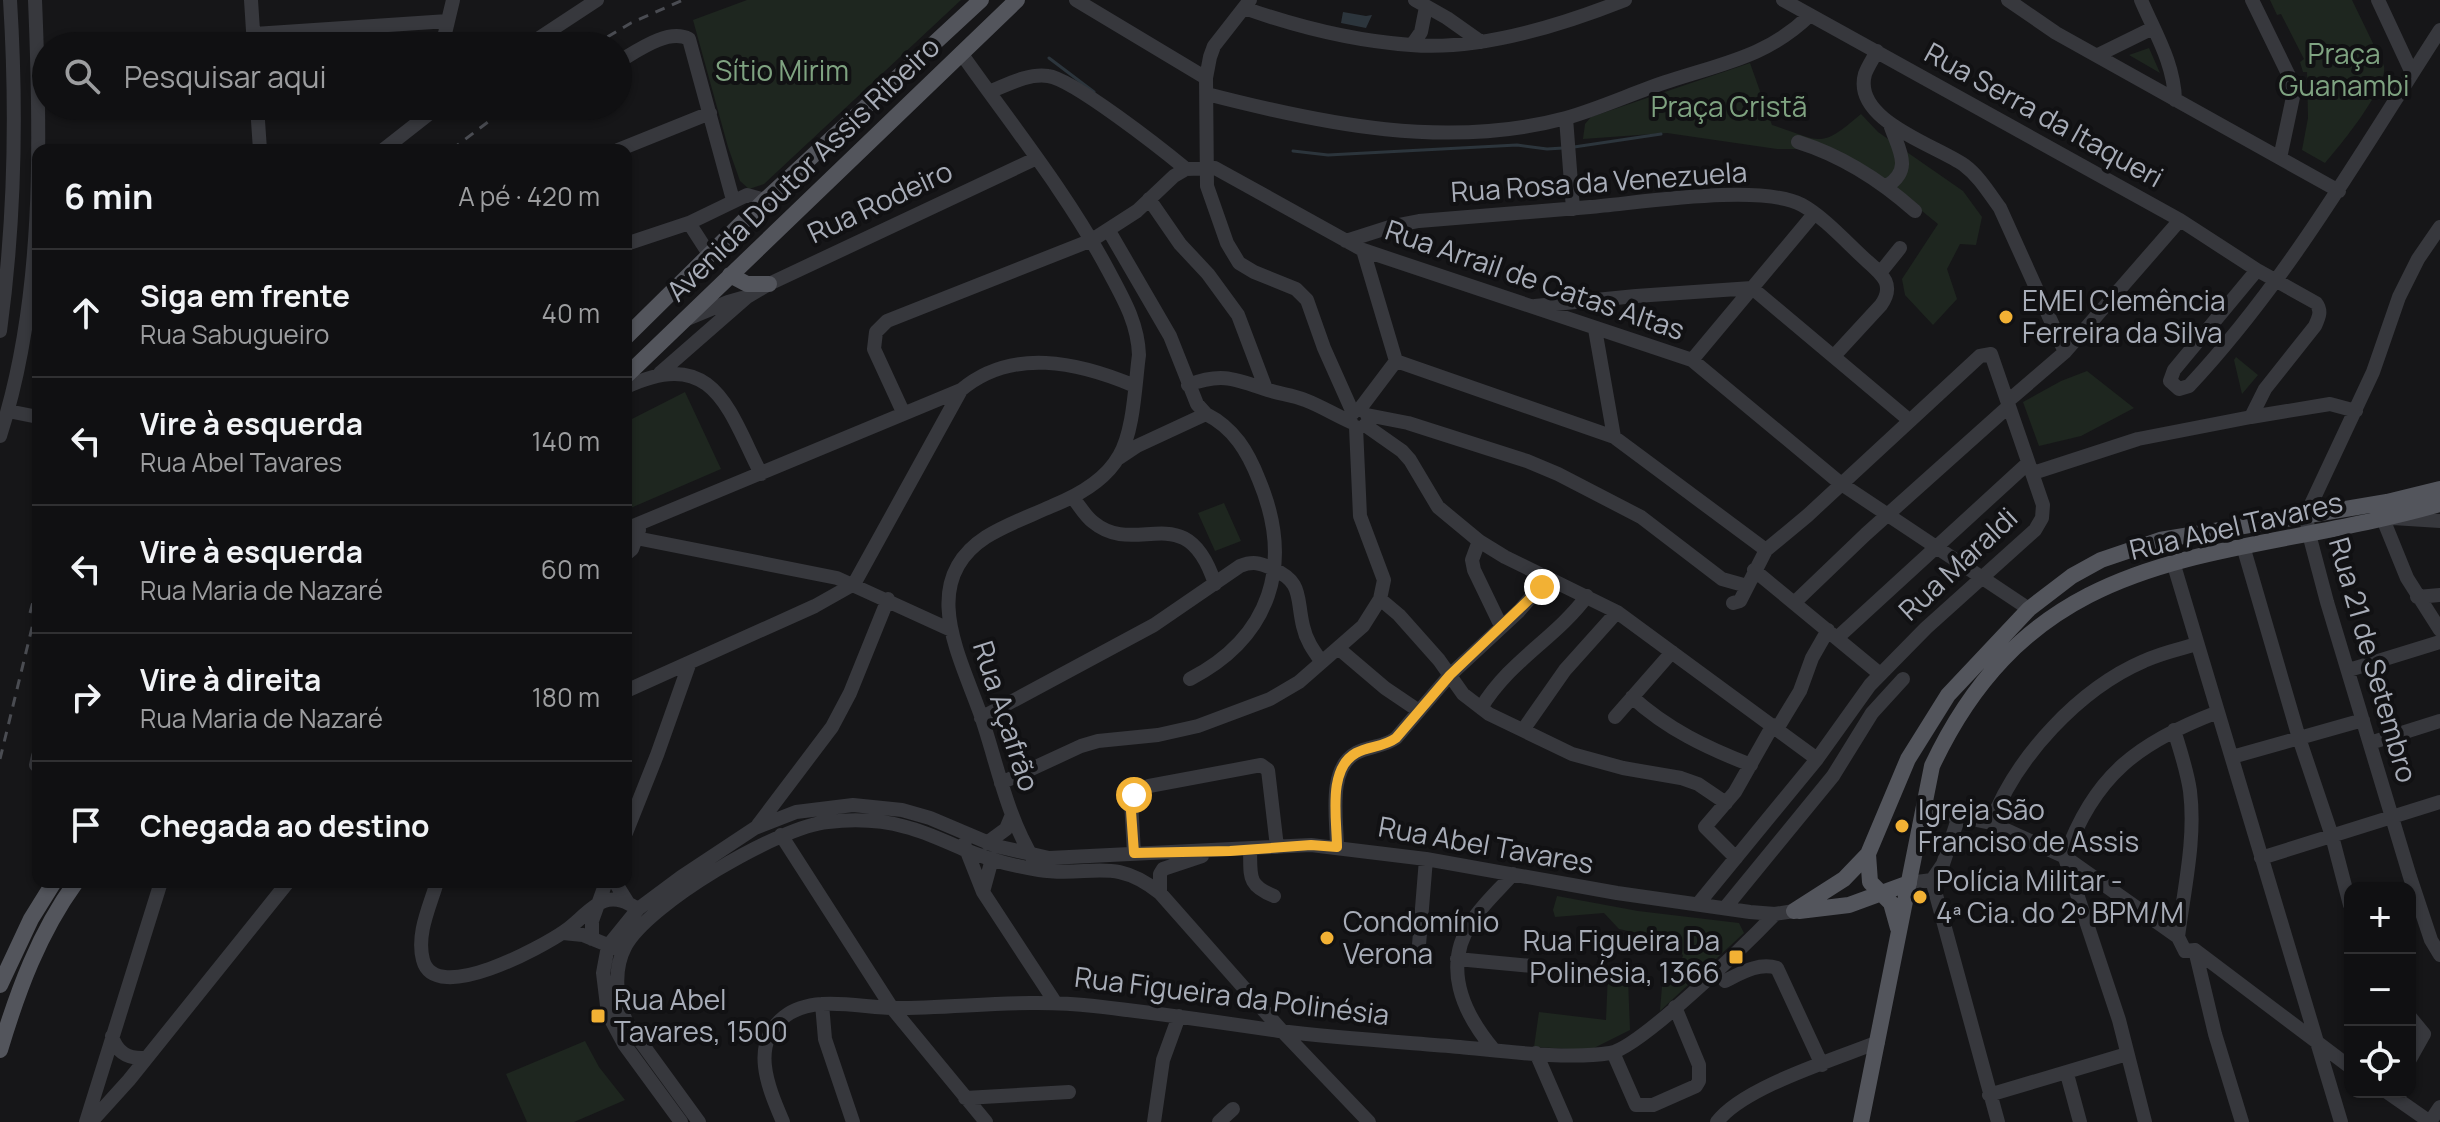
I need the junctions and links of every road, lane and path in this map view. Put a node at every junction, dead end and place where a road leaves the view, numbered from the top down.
1 (10, 0) edge
2 (35, 0) edge
3 (251, 0) edge
4 (453, 0) edge
5 (597, 0) edge
6 (1017, 0) edge
7 (1076, 0) edge
8 (1625, 0) edge
9 (1783, 0) edge
10 (2008, 0) edge
11 (2141, 0) edge
12 (2252, 0) edge
13 (2378, 0) edge
14 (978, 2) edge
15 (1421, 3) edge
16 (1247, 4) edge
17 (1600, 4) edge
18 (1810, 15) junction
19 (448, 21) junction
20 (2153, 28) junction
21 (2440, 30) edge
22 (36, 32) edge
23 (253, 32) edge
24 (335, 32) edge
25 (445, 32) edge
26 (548, 32) edge
27 (1481, 42) junction
28 (1412, 45) junction
29 (1877, 51) junction
30 (925, 53) junction
31 (961, 53) junction
32 (632, 55) edge
33 (2098, 55) junction
34 (2412, 73) junction
35 (1206, 78) junction
36 (989, 92) junction
37 (1207, 94) junction
38 (2175, 100) junction
39 (710, 113) junction
40 (38, 120) edge
41 (258, 120) edge
42 (421, 120) edge
43 (1567, 122) junction
44 (1890, 124) junction
45 (1798, 142) dead end
46 (37, 144) edge
47 (260, 144) edge
48 (391, 144) edge
49 (632, 144) edge
50 (1037, 158) junction
51 (2280, 158) junction
52 (1205, 167) junction
53 (1186, 169) junction
54 (1887, 186) junction
55 (2339, 191) junction
56 (1149, 199) junction
57 (733, 200) junction
58 (765, 200) junction
59 (1573, 204) junction
60 (1915, 211) dead end
61 (1814, 214) junction
62 (2180, 220) junction
63 (689, 223) junction
64 (2440, 227) edge
65 (1109, 231) junction
66 (32, 236) edge
67 (1092, 240) junction
68 (1346, 241) junction
69 (632, 242) edge
70 (1900, 248) dead end
71 (1363, 250) junction
72 (709, 254) junction
73 (2257, 270) junction
74 (1880, 273) junction
75 (730, 275) junction
76 (2277, 281) junction
77 (769, 284) junction
78 (1752, 288) junction
79 (747, 297) junction
80 (1529, 307) junction
81 (681, 322) junction
82 (1595, 329) junction
83 (0, 331) edge
84 (632, 331) edge
85 (2065, 352) junction
86 (1834, 356) junction
87 (1692, 360) junction
88 (1396, 361) junction
89 (632, 370) edge
90 (660, 373) junction
91 (632, 385) edge
92 (1188, 385) junction
93 (1135, 386) junction
94 (1266, 389) junction
95 (961, 390) junction
96 (2008, 404) junction
97 (8, 411) junction
98 (2356, 411) junction
99 (903, 412) junction
100 (1206, 414) junction
101 (32, 416) edge
102 (2251, 417) junction
103 (1358, 419) junction
104 (1909, 420) junction
105 (0, 436) edge
106 (1614, 437) junction
107 (1118, 458) junction
108 (2030, 468) junction
109 (761, 474) junction
110 (1840, 483) junction
111 (2440, 489) edge
112 (1073, 498) junction
113 (2440, 504) edge
114 (2306, 515) junction
115 (1888, 516) junction
116 (2388, 518) junction
117 (2440, 521) edge
118 (632, 533) edge
119 (632, 534) edge
120 (2309, 534) junction
121 (1479, 541) junction
122 (2243, 546) junction
123 (1936, 547) junction
124 (2137, 547) junction
125 (1766, 550) junction
126 (2101, 560) junction
127 (2173, 562) junction
128 (1275, 570) junction
129 (1754, 570) junction
130 (2143, 571) junction
131 (1982, 577) junction
132 (1548, 578) junction
133 (2111, 583) junction
134 (854, 584) junction
135 (1215, 584) junction
136 (1747, 586) junction
137 (2440, 595) edge
138 (1587, 596) junction
139 (2417, 597) junction
140 (888, 599) junction
141 (1380, 599) junction
142 (1733, 603) dead end
143 (1794, 603) junction
144 (2029, 609) junction
145 (1617, 612) junction
146 (1501, 626) junction
147 (951, 630) junction
148 (2440, 630) edge
149 (1833, 634) junction
150 (2440, 642) edge
151 (2197, 644) junction
152 (1338, 648) junction
153 (1672, 652) junction
154 (1321, 661) junction
155 (690, 662) junction
156 (2349, 670) junction
157 (1880, 674) junction
158 (1450, 675) junction
159 (1190, 679) dead end
160 (1903, 679) dead end
161 (632, 688) edge
162 (1632, 697) junction
163 (1481, 708) junction
164 (1419, 711) junction
165 (2218, 712) junction
166 (1615, 717) dead end
167 (981, 718) junction
168 (2363, 720) junction
169 (2440, 721) edge
170 (1775, 727) junction
171 (1523, 730) junction
172 (1925, 730) junction
173 (2174, 730) junction
174 (2299, 738) junction
175 (1945, 740) junction
176 (2370, 743) junction
177 (2232, 757) junction
178 (1817, 759) junction
179 (1908, 759) junction
180 (1751, 765) junction
181 (1932, 766) junction
182 (1001, 783) junction
183 (2440, 802) edge
184 (1726, 803) junction
185 (1923, 809) junction
186 (1959, 816) junction
187 (1011, 817) junction
188 (632, 818) edge
189 (2392, 818) junction
190 (1991, 823) junction
191 (755, 828) junction
192 (960, 830) junction
193 (781, 835) junction
194 (2332, 836) junction
195 (987, 843) junction
196 (1277, 847) junction
197 (1337, 847) junction
198 (1250, 849) junction
199 (965, 851) junction
200 (1230, 851) junction
201 (1134, 853) junction
202 (1868, 854) junction
203 (1031, 856) junction
204 (2065, 857) junction
205 (1736, 858) junction
206 (2261, 858) junction
207 (992, 859) junction
208 (1426, 859) junction
209 (1039, 870) junction
210 (1513, 874) junction
211 (1844, 879) junction
212 (1932, 880) junction
213 (2344, 882) edge
214 (1909, 883) junction
215 (50, 888) edge
216 (72, 888) edge
217 (159, 888) edge
218 (283, 888) edge
219 (435, 888) edge
220 (604, 888) edge
221 (620, 888) edge
222 (983, 892) junction
223 (1160, 893) junction
224 (1883, 894) junction
225 (1274, 896) dead end
226 (597, 904) junction
227 (1698, 904) junction
228 (1849, 905) junction
229 (633, 906) junction
230 (1725, 908) junction
231 (1794, 911) junction
232 (1750, 912) junction
233 (1775, 914) junction
234 (562, 933) junction
235 (1899, 933) junction
236 (2178, 937) junction
237 (592, 939) junction
238 (1751, 939) junction
239 (18, 943) junction
240 (1419, 945) dead end
241 (608, 946) junction
242 (624, 950) junction
243 (2195, 950) junction
244 (2440, 955) edge
245 (1457, 959) junction
246 (0, 966) edge
247 (1532, 966) dead end
248 (1725, 981) dead end
249 (0, 985) edge
250 (1055, 1002) junction
251 (822, 1004) junction
252 (1675, 1007) junction
253 (892, 1008) junction
254 (6, 1010) edge
255 (1179, 1016) junction
256 (2416, 1024) edge
257 (1282, 1031) junction
258 (112, 1036) junction
259 (1878, 1042) junction
260 (2318, 1045) junction
261 (0, 1050) edge
262 (1494, 1050) junction
263 (2416, 1050) edge
264 (1536, 1053) junction
265 (2127, 1054) junction
266 (1615, 1057) dead end
267 (145, 1058) junction
268 (2344, 1063) edge
269 (1822, 1065) junction
270 (2067, 1074) junction
271 (1069, 1092) dead end
272 (1989, 1095) junction
273 (965, 1098) junction
274 (2396, 1098) edge
275 (2440, 1107) edge
276 (1233, 1109) dead end
277 (88, 1122) edge
278 (681, 1122) edge
279 (699, 1122) edge
280 (783, 1122) edge
281 (853, 1122) edge
282 (986, 1122) edge
283 (1154, 1122) edge
284 (1219, 1122) edge
285 (1369, 1122) edge
286 (1566, 1122) edge
287 (1717, 1122) edge
288 (1861, 1122) edge
289 (1998, 1122) edge
290 (2080, 1122) edge
291 (2145, 1122) edge
292 (2242, 1122) edge
293 (2341, 1122) edge
294 (2430, 1122) edge

1 - 83 street
2 - 22 street
3 - 23 street
4 - 19 street
5 - 26 street
6 - 31 main road, Avenida Doutor Assis Ribeiro
7 - 35 street
8 - 17 street
9 - 18 street, Rua Serra da Itaqueri
10 - 33 street
11 - 20 street
12 - 51 street
13 - 34 street
14 - 30 main road, Avenida Doutor Assis Ribeiro
15 - 27 street
15 - 28 street
16 - 28 street
16 - 35 street
17 - 27 street
18 - 29 street, Rua Serra da Itaqueri
18 - 43 street
19 - 24 street
19 - 25 street
20 - 33 street
20 - 38 street
21 - 34 street
27 - 28 street
29 - 44 street
29 - 62 street, Rua Serra da Itaqueri
30 - 31 main road
30 - 58 main road, Avenida Doutor Assis Ribeiro
31 - 36 street
31 - 75 main road, Avenida Doutor Assis Ribeiro
32 - 39 street
33 - 38 street
34 - 55 street
35 - 37 street
36 - 50 street
36 - 53 street
37 - 43 street
37 - 52 street
38 - 51 street
39 - 49 street
39 - 57 street
40 - 46 street
41 - 47 street
42 - 48 street
43 - 59 street
44 - 54 street
44 - 85 street
45 - 54 street
50 - 67 street
50 - 77 street, Rua Rodeiro
51 - 55 street
52 - 53 street
52 - 68 street, Rua Arrail de Catas Altas
52 - 103 street
53 - 56 street
54 - 60 street
55 - 76 street
56 - 65 street
56 - 94 street
57 - 58 street
57 - 63 street
58 - 72 main road, Avenida Doutor Assis Ribeiro
59 - 61 street, Rua Rosa da Venezuela
59 - 68 street, Rua Rosa da Venezuela
61 - 74 street, Rua Rosa da Venezuela
61 - 78 street
62 - 73 street, Rua Serra da Itaqueri
62 - 85 street
63 - 69 street
63 - 72 street
64 - 98 street
65 - 67 street
65 - 92 street
66 - 97 street
67 - 93 street
67 - 99 street
68 - 71 street, Rua Arrail de Catas Altas
70 - 74 street
71 - 80 street, Rua Arrail de Catas Altas
71 - 88 street
72 - 84 main road, Avenida Doutor Assis Ribeiro
73 - 76 street, Rua Serra da Itaqueri
73 - 76 street
74 - 86 street
75 - 77 main road
75 - 81 main road, Avenida Doutor Assis Ribeiro
76 - 102 street, Rua Serra da Itaqueri
77 - 79 street, Rua Rodeiro
78 - 80 street
78 - 86 street
78 - 87 street
79 - 81 street, Rua Rodeiro
79 - 90 street, Rua Rodeiro
80 - 82 street, Rua Arrail de Catas Altas
81 - 89 main road, Avenida Doutor Assis Ribeiro
82 - 87 street, Rua Arrail de Catas Altas
82 - 106 street
85 - 96 street
86 - 104 street
87 - 110 street, Rua Arrail de Catas Altas
88 - 103 street
88 - 106 street
90 - 91 street
90 - 109 street
92 - 94 street
92 - 100 street
93 - 95 street
93 - 107 street
94 - 103 street
95 - 99 street
95 - 134 street
96 - 104 street, Rua Maraldi
96 - 108 street, Rua Maraldi
96 - 115 street
97 - 101 street
97 - 105 street
98 - 102 street
98 - 114 street
99 - 109 street
100 - 107 street
100 - 128 street
102 - 108 street
103 - 121 street
103 - 136 street
103 - 141 street
104 - 110 street, Rua Maraldi
106 - 125 street
107 - 112 street, Rua Açafrão
108 - 123 street
108 - 131 street, Rua Maraldi
109 - 118 street
110 - 115 street, Rua Arrail de Catas Altas
110 - 125 street, Rua Maraldi
111 - 114 main road, Rua Abel Tavares
112 - 135 street
112 - 147 street, Rua Açafrão
113 - 116 main road, Rua Abel Tavares
114 - 120 street, Rua 21 de Setembro
114 - 124 main road, Rua Abel Tavares
115 - 123 street, Rua Arrail de Catas Altas
115 - 143 street
116 - 117 street
116 - 120 main road, Rua Abel Tavares
116 - 139 street
119 - 134 street
120 - 122 main road, Rua Abel Tavares
120 - 156 street, Rua 21 de Setembro
121 - 132 street
121 - 146 street
122 - 127 main road, Rua Abel Tavares
122 - 174 street
123 - 131 street, Rua Arrail de Catas Altas
123 - 149 street
124 - 126 main road, Rua Abel Tavares
124 - 130 main road
125 - 129 street, Rua Maraldi
126 - 133 main road
126 - 144 main road, Rua Abel Tavares
127 - 130 main road, Rua Abel Tavares
127 - 151 street
128 - 135 street
128 - 154 street
128 - 159 street
129 - 136 street, Rua Maraldi
129 - 143 street
130 - 133 main road, Rua Abel Tavares
131 - 144 street, Rua Arrail de Catas Altas
131 - 157 street, Rua Maraldi
132 - 138 street
132 - 146 street
133 - 175 main road, Rua Abel Tavares
134 - 140 street
134 - 155 street
135 - 167 street
136 - 142 street, Rua Maraldi
137 - 139 street
138 - 145 street
138 - 163 street
139 - 148 street
140 - 147 street
140 - 191 street
141 - 152 street
141 - 158 street
143 - 149 street
144 - 172 main road, Rua Abel Tavares
145 - 153 street
145 - 171 street
146 - 158 street
147 - 167 street, Rua Açafrão
149 - 157 street
149 - 170 street
150 - 156 street
151 - 165 street
151 - 190 street
152 - 154 street
152 - 164 street
153 - 162 street
153 - 170 street
154 - 182 street
155 - 161 street
155 - 188 street
156 - 168 street, Rua 21 de Setembro
157 - 178 street, Rua Maraldi
158 - 163 street
158 - 164 street
160 - 230 street
162 - 166 street
162 - 180 street
163 - 171 street
164 - 197 street
165 - 173 street
165 - 177 street
167 - 182 street, Rua Açafrão
168 - 174 street
168 - 176 street, Rua 21 de Setembro
169 - 176 street
170 - 178 street
170 - 180 street
171 - 184 street
172 - 175 main road
172 - 179 main road, Rua Abel Tavares
173 - 204 street
173 - 236 street
174 - 177 street
174 - 194 street
175 - 181 main road, Rua Abel Tavares
176 - 189 street, Rua 21 de Setembro
177 - 206 street
178 - 205 street, Rua Maraldi
179 - 181 main road
179 - 202 main road, Rua Abel Tavares
180 - 184 street
181 - 185 main road, Rua Abel Tavares
182 - 187 street, Rua Açafrão
183 - 189 street
184 - 205 street
185 - 186 street
185 - 214 main road, Rua Abel Tavares
186 - 190 street
186 - 212 street
187 - 195 street, Rua Açafrão
187 - 203 street, Rua Açafrão
189 - 194 street
189 - 244 street, Rua 21 de Setembro
190 - 204 street
191 - 192 street, Rua Abel Tavares
191 - 229 street, Rua Abel Tavares
192 - 195 street, Rua Abel Tavares
192 - 199 street
193 - 199 street
193 - 242 street
193 - 253 street
194 - 206 street
194 - 213 street
195 - 203 street, Rua Abel Tavares
196 - 197 street, Rua Abel Tavares
196 - 198 street, Rua Abel Tavares
196 - 201 street
197 - 208 street, Rua Abel Tavares
198 - 200 street, Rua Abel Tavares
198 - 225 street
199 - 207 street
199 - 222 street
200 - 201 street, Rua Abel Tavares
200 - 223 street
201 - 203 street, Rua Abel Tavares
202 - 211 main road, Rua Abel Tavares
202 - 224 main road
203 - 209 street, Rua Açafrão
204 - 236 street
204 - 265 street
205 - 227 street, Rua Maraldi
206 - 260 street
207 - 209 street
207 - 222 street
208 - 210 street, Rua Abel Tavares
208 - 240 street
209 - 223 street
210 - 227 street, Rua Abel Tavares
210 - 245 street
211 - 228 main road
211 - 231 main road, Rua Abel Tavares
212 - 214 street
212 - 272 street
214 - 224 main road, Rua Abel Tavares
214 - 235 main road
215 - 239 main road
216 - 254 main road
217 - 258 street
218 - 267 street
219 - 234 street
220 - 226 street
221 - 229 street
222 - 250 street
223 - 257 street
224 - 228 main road, Rua Abel Tavares
224 - 235 main road
226 - 229 street
226 - 234 street
226 - 237 street
227 - 230 street, Rua Abel Tavares
228 - 231 main road, Rua Abel Tavares
229 - 241 street, Rua Abel Tavares
230 - 232 street, Rua Abel Tavares
231 - 233 street, Rua Abel Tavares
232 - 233 street, Rua Abel Tavares
232 - 238 street
233 - 238 street, Rua Figueira da Polinésia
234 - 237 street
235 - 259 main road
236 - 243 street
237 - 241 street
238 - 252 street, Rua Figueira da Polinésia
239 - 246 main road
239 - 249 main road
241 - 242 street
241 - 278 street
242 - 279 street
243 - 260 street
243 - 292 street
245 - 247 street
245 - 262 street
248 - 269 street
250 - 253 street, Rua Figueira da Polinésia
250 - 255 street, Rua Figueira da Polinésia
251 - 253 street, Rua Figueira da Polinésia
251 - 280 street, Rua Figueira da Polinésia
251 - 281 street
252 - 264 street, Rua Figueira da Polinésia
252 - 266 street
253 - 273 street
254 - 261 main road
255 - 257 street, Rua Figueira da Polinésia
255 - 283 street
256 - 263 street
257 - 262 street, Rua Figueira da Polinésia
257 - 285 street
258 - 267 street
258 - 277 street
259 - 269 street
259 - 288 main road
260 - 268 street
260 - 293 street
262 - 264 street, Rua Figueira da Polinésia
264 - 286 street
265 - 270 street
265 - 291 street
267 - 277 street
269 - 287 street
270 - 272 street
270 - 290 street
271 - 273 street
272 - 289 street
273 - 282 street
274 - 294 street
275 - 294 street
276 - 284 street

